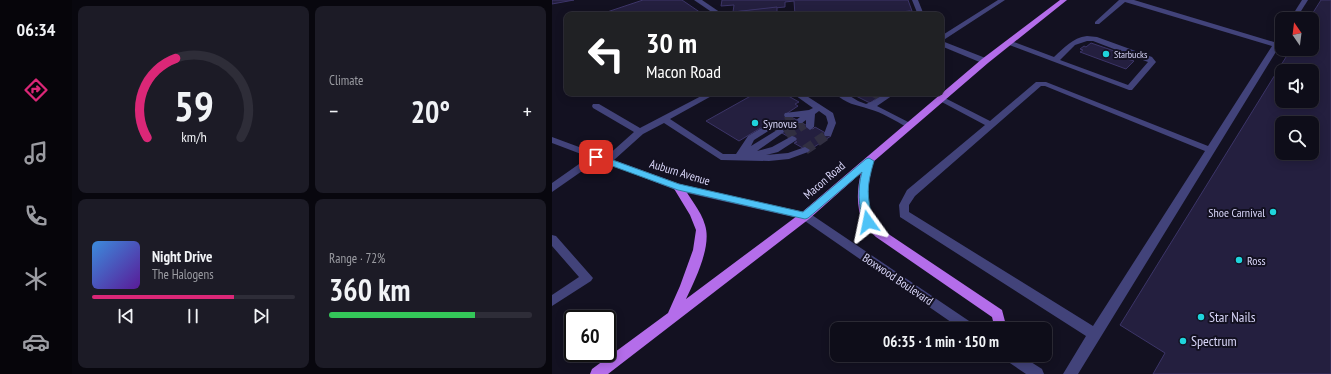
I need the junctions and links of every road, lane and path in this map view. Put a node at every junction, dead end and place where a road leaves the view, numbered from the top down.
1 (697, 0) edge
2 (915, 0) edge
3 (1002, 0) edge
4 (1064, 0) edge
5 (1123, 0) edge
6 (1127, 0) edge
7 (1305, 0) edge
8 (716, 12) edge
9 (920, 12) edge
10 (1297, 12) edge
11 (1097, 23) dead end
12 (944, 43) edge
13 (1008, 43) junction
14 (944, 45) edge
15 (1275, 46) edge
16 (1275, 48) edge
17 (1055, 60) junction
18 (985, 61) junction
19 (944, 95) edge
20 (707, 96) edge
21 (799, 96) edge
22 (844, 96) edge
23 (885, 96) edge
24 (943, 96) edge
25 (941, 98) junction
26 (596, 106) dead end
27 (872, 107) junction
28 (815, 110) junction
29 (664, 119) junction
30 (910, 125) junction
31 (991, 125) junction
32 (826, 131) dead end
33 (640, 132) junction
34 (787, 137) junction
35 (552, 140) edge
36 (1210, 150) junction
37 (596, 157) junction
38 (739, 158) junction
39 (607, 161) junction
40 (869, 161) junction
41 (678, 187) junction
42 (552, 188) edge
43 (805, 216) junction
44 (552, 239) edge
45 (552, 301) edge
46 (672, 317) junction
47 (961, 322) edge
48 (999, 322) edge
49 (1094, 334) junction
50 (1019, 362) edge
51 (597, 374) edge
52 (1037, 374) edge
53 (1070, 374) edge

1 - 8 street
2 - 9 street
3 - 12 street
4 - 13 main road, Macon Road
5 - 11 street
6 - 15 street
7 - 10 street
13 - 17 street
13 - 18 main road, Macon Road
14 - 18 street
16 - 36 street
17 - 17 street
18 - 19 main road, Macon Road
20 - 29 street
21 - 28 street
22 - 27 street
23 - 27 street
24 - 25 main road, Macon Road
25 - 30 main road, Macon Road
25 - 31 street
26 - 33 street
27 - 30 street
28 - 28 street
28 - 32 street
29 - 33 street
29 - 38 street
30 - 40 main road, Macon Road
31 - 36 street
31 - 49 street
33 - 39 street
34 - 38 street
34 - 38 street
34 - 38 street
35 - 37 street, Auburn Avenue
36 - 49 street
37 - 39 street, Auburn Avenue
37 - 42 street
39 - 41 street, Auburn Avenue
40 - 43 main road, Macon Road
40 - 48 main road
41 - 43 street, Auburn Avenue
41 - 46 main road
43 - 46 main road, Macon Road
43 - 47 street, Boxwood Boulevard
44 - 45 street
46 - 51 main road, Macon Road
49 - 53 street
50 - 52 street

